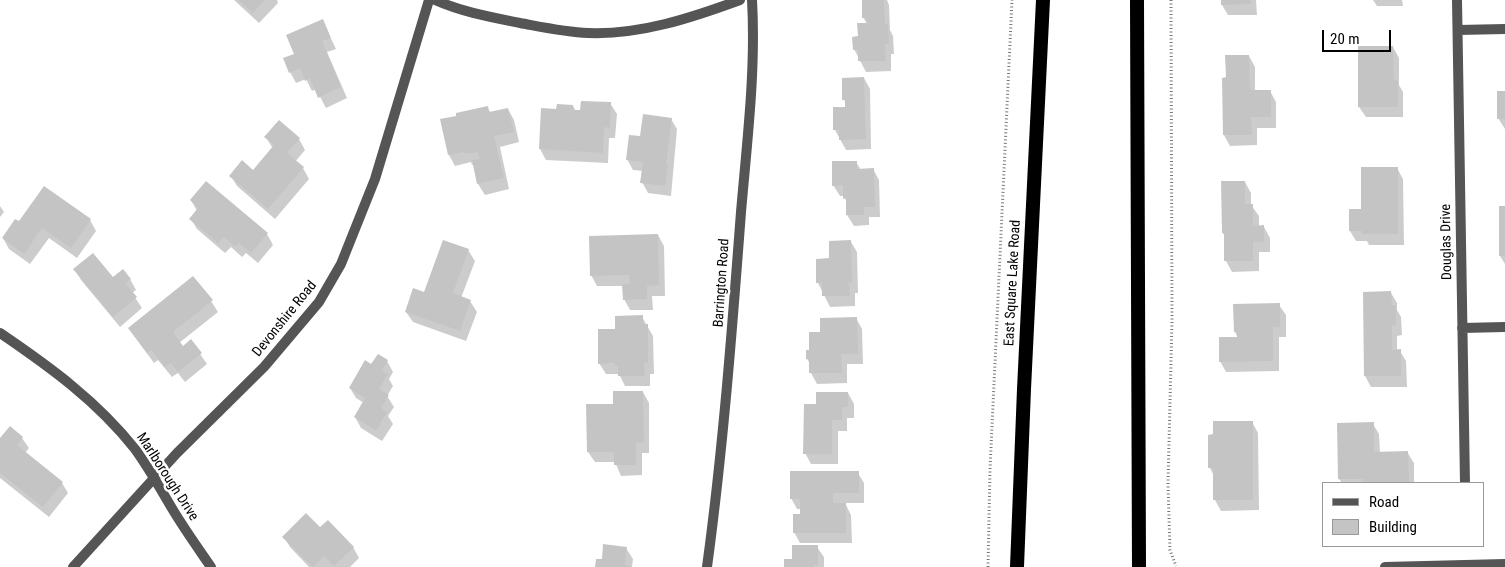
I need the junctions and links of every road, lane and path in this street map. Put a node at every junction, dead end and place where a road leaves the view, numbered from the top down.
1 (429, 0) edge
2 (435, 0) edge
3 (740, 0) edge
4 (752, 0) edge
5 (1012, 0) edge
6 (1043, 0) edge
7 (1137, 0) edge
8 (1171, 0) edge
9 (1457, 0) edge
10 (1505, 29) edge
11 (1458, 30) junction
12 (1505, 327) edge
13 (1462, 328) junction
14 (0, 333) edge
15 (154, 478) junction
16 (1465, 482) edge
17 (1505, 564) edge
18 (1176, 566) edge
19 (73, 567) edge
20 (211, 567) edge
21 (707, 567) edge
22 (988, 567) edge
23 (1017, 567) edge
24 (1139, 567) edge
25 (1385, 567) edge
26 (1414, 567) edge

1 - 15 street, Devonshire Road
2 - 3 street
4 - 21 street, Barrington Road
5 - 22 path
6 - 23 highway, East Square Lake Road
7 - 24 highway
8 - 18 path
9 - 11 street, Douglas Drive
10 - 11 street
11 - 13 street, Douglas Drive
12 - 13 street
13 - 16 street, Douglas Drive
14 - 15 street, Marlborough Drive
15 - 19 street, Devonshire Road
15 - 20 street, Marlborough Drive
17 - 26 street
25 - 26 street

